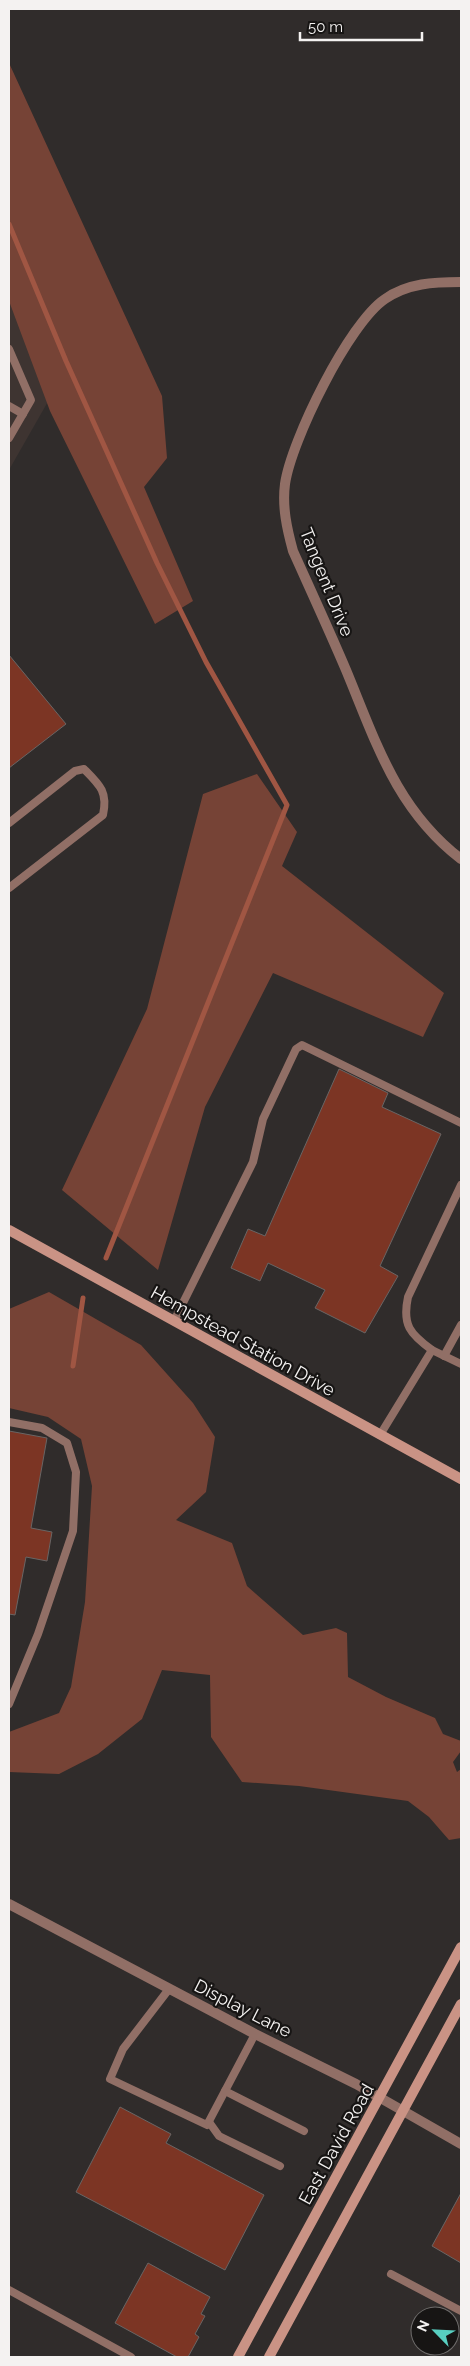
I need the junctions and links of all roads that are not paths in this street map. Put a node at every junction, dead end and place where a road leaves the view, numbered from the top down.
1 (461, 282) edge
2 (9, 349) edge
3 (9, 406) edge
4 (23, 414) junction
5 (9, 438) edge
6 (9, 823) edge
7 (461, 858) edge
8 (9, 888) edge
9 (461, 1122) edge
10 (461, 1185) edge
11 (9, 1230) edge
12 (174, 1321) junction
13 (461, 1325) edge
14 (432, 1350) junction
15 (444, 1356) junction
16 (461, 1364) edge
17 (9, 1422) edge
18 (380, 1435) junction
19 (461, 1479) edge
20 (9, 1704) edge
21 (9, 1904) edge
22 (461, 1947) edge
23 (169, 1989) junction
24 (461, 2004) edge
25 (255, 2034) junction
26 (225, 2091) junction
27 (380, 2098) junction
28 (403, 2111) junction
29 (208, 2122) junction
30 (304, 2131) dead end
31 (461, 2144) edge
32 (280, 2166) dead end
33 (391, 2274) dead end
34 (9, 2290) edge
35 (461, 2311) edge
36 (132, 2357) edge
37 (238, 2357) edge
38 (269, 2357) edge

1 - 7 street, Tangent Drive
2 - 4 lane
3 - 4 lane
4 - 5 lane
6 - 8 lane
9 - 12 lane
10 - 14 lane
11 - 12 street, Hempstead Station Drive
12 - 18 street, Hempstead Station Drive
13 - 15 lane
14 - 15 lane
14 - 18 lane
15 - 16 lane
17 - 20 lane
18 - 19 street, Hempstead Station Drive
21 - 23 street, Display Lane
22 - 27 street, East David Road
23 - 25 street, Display Lane
23 - 29 lane
24 - 28 street
25 - 26 lane
25 - 27 street, Display Lane
26 - 29 lane
26 - 30 lane
27 - 28 street, Display Lane
27 - 37 street, East David Road
28 - 31 street, Display Lane
28 - 38 street
29 - 32 lane
33 - 35 lane
34 - 36 lane

